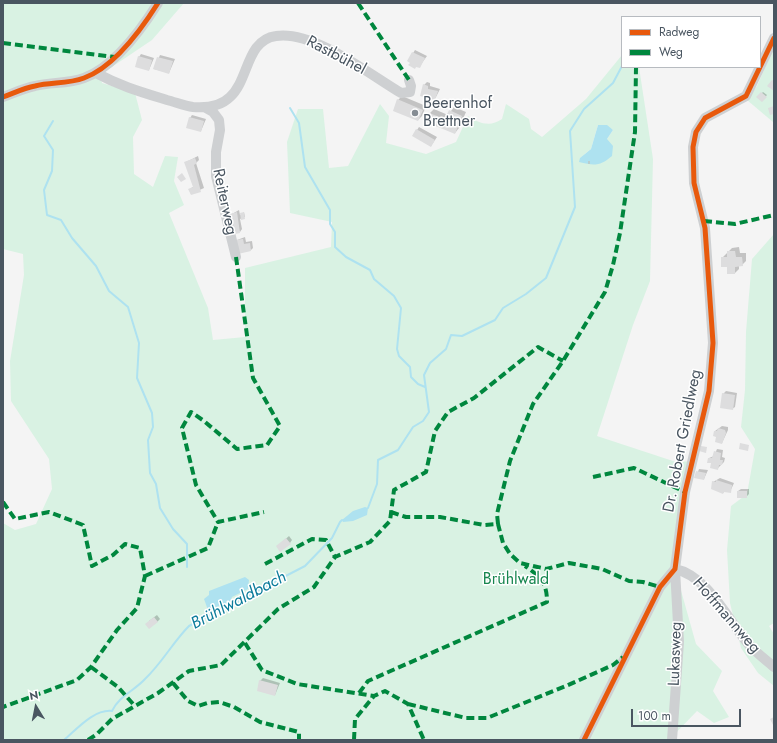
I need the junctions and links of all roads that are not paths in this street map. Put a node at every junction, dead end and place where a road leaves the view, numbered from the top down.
1 (158, 3) edge
2 (774, 38) edge
3 (761, 65) edge
4 (760, 68) edge
5 (96, 73) junction
6 (410, 80) dead end
7 (3, 97) edge
8 (204, 107) junction
9 (236, 257) dead end
10 (675, 569) junction
11 (774, 667) edge
12 (584, 740) edge
13 (672, 740) edge

1 - 5 street
2 - 3 street, Dr. Robert Griedlweg
4 - 10 street, Dr. Robert Griedlweg
5 - 7 street
5 - 8 street, Rastbühel
6 - 8 street, Rastbühel
8 - 9 street, Reiterweg
10 - 11 street, Hoffmannweg
10 - 12 street
10 - 13 street, Lukasweg

